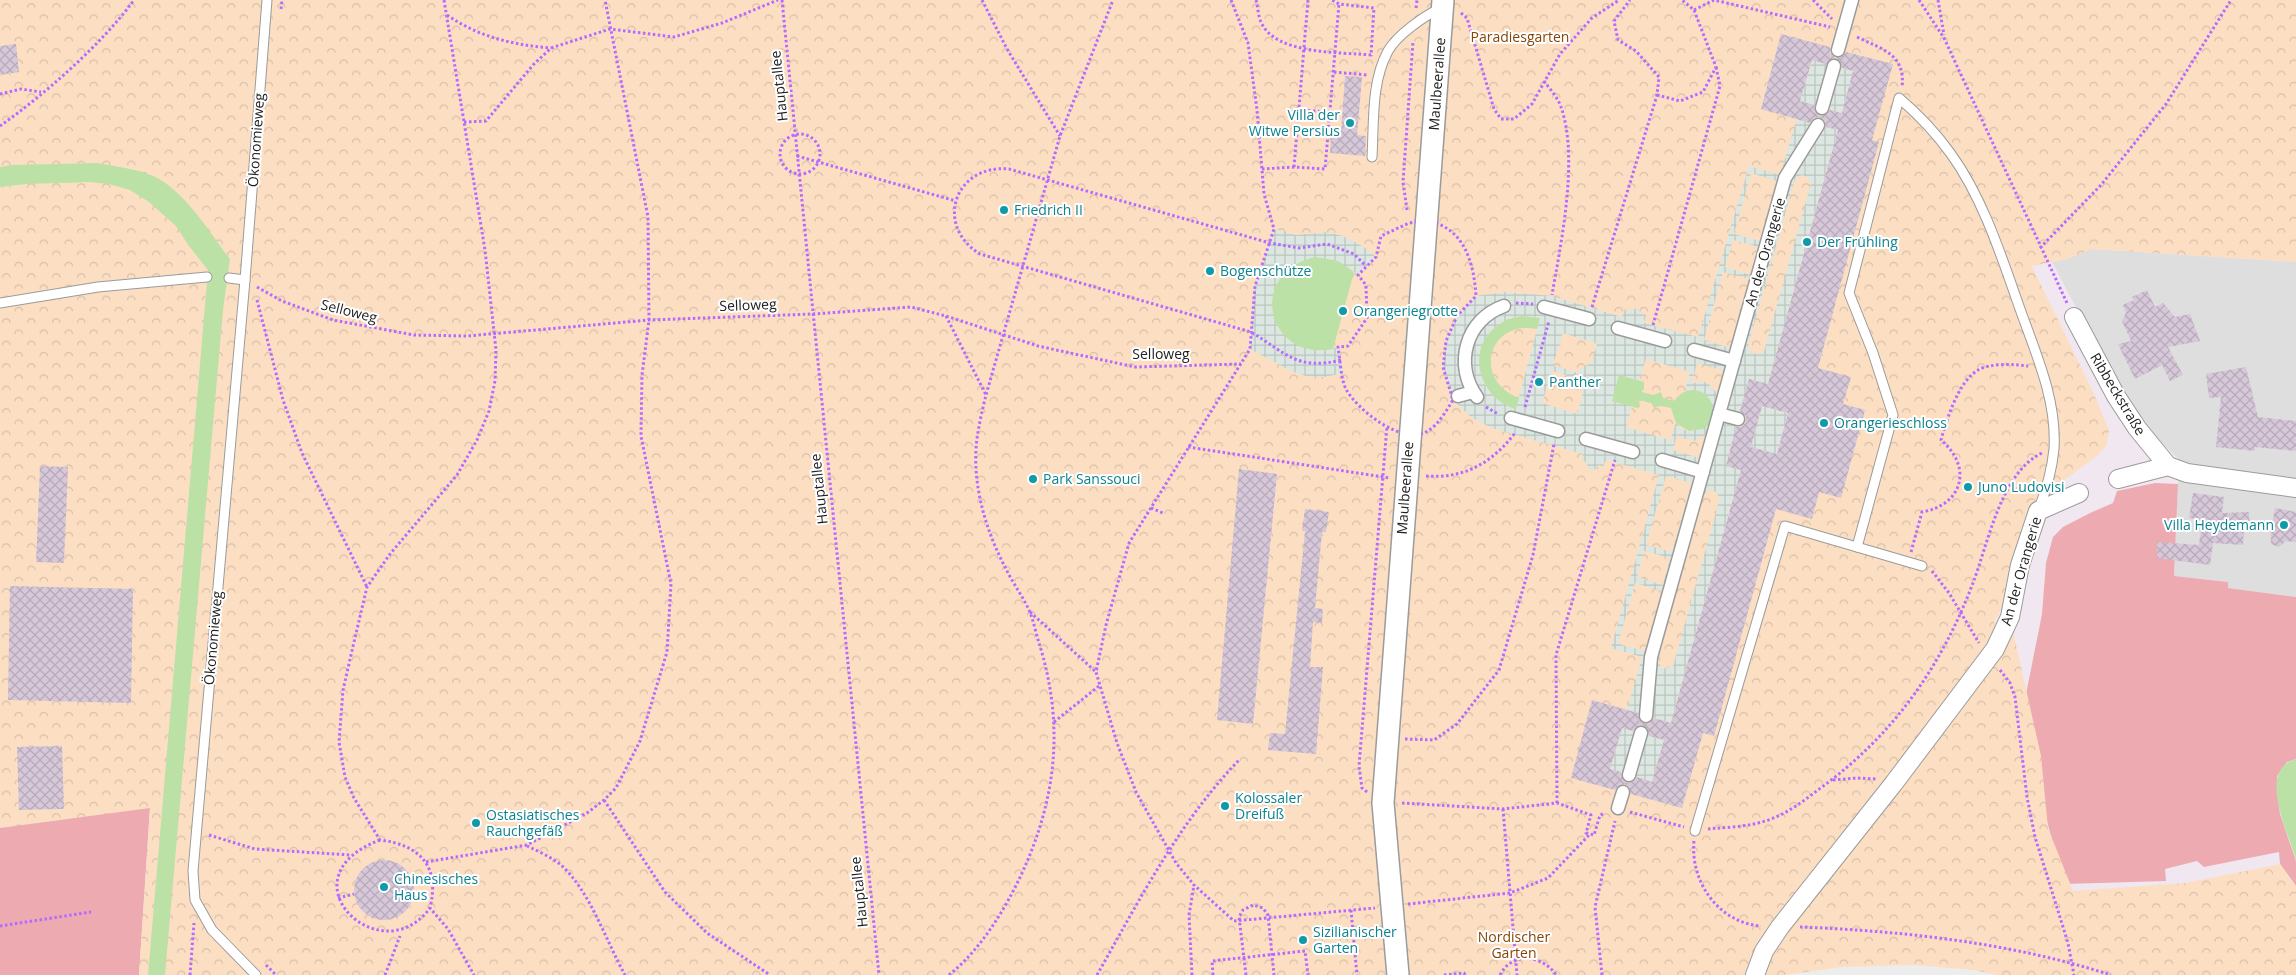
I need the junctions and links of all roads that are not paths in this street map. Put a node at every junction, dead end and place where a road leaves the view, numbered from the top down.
1 (267, 0) edge
2 (1852, 0) edge
3 (1443, 4) edge
4 (1838, 50) dead end
5 (1834, 66) dead end
6 (1822, 108) dead end
7 (1818, 125) dead end
8 (1372, 157) dead end
9 (207, 277) dead end
10 (229, 278) dead end
11 (245, 280) junction
12 (0, 303) edge
13 (1490, 303) road end
14 (1548, 308) road end
15 (2074, 317) road end
16 (1589, 319) road end
17 (1618, 328) dead end
18 (1665, 342) dead end
19 (1694, 350) dead end
20 (1734, 361) junction
21 (1458, 396) dead end
22 (1719, 414) junction
23 (1516, 419) road end
24 (1738, 419) dead end
25 (1558, 431) road end
26 (1586, 439) dead end
27 (1633, 452) dead end
28 (1662, 460) dead end
29 (2168, 466) junction
30 (1703, 472) junction
31 (2118, 479) dead end
32 (2296, 488) edge
33 (2079, 493) dead end
34 (2038, 511) junction
35 (1857, 547) junction
36 (1922, 566) road end
37 (1646, 716) dead end
38 (1641, 734) dead end
39 (1629, 775) dead end
40 (1623, 792) dead end
41 (1618, 808) road end
42 (1695, 831) road end
43 (256, 975) edge
44 (1398, 975) edge
45 (1755, 975) edge

1 - 11 lane, Ökonomieweg
2 - 4 street
3 - 8 lane
3 - 44 street, Maulbeerallee
5 - 6 street
7 - 20 street, An der Orangerie
9 - 12 lane
10 - 11 lane
11 - 43 lane, Ökonomieweg
13 - 21 street
14 - 16 street
15 - 29 street, Ribbeckstraße
17 - 18 street
19 - 20 street
20 - 22 street, An der Orangerie
22 - 24 street
22 - 30 street, An der Orangerie
23 - 25 street
26 - 27 street
28 - 30 street
29 - 31 street
29 - 32 street
30 - 37 street, An der Orangerie
33 - 34 street
34 - 35 lane, An der Orangerie
34 - 45 street, An der Orangerie
35 - 36 lane
35 - 42 lane
38 - 39 street
40 - 41 street

